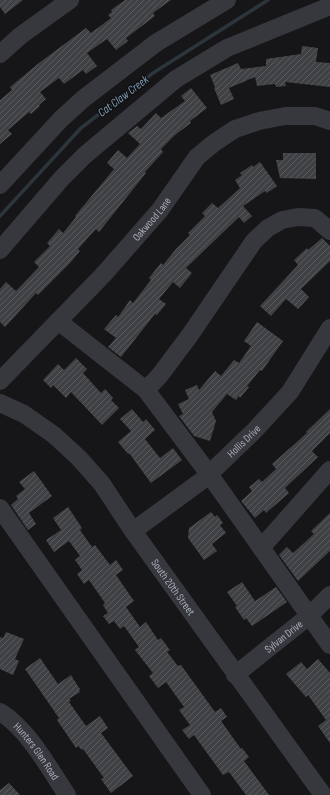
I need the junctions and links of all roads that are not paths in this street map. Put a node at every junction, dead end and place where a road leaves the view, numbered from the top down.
1 (70, 0) edge
2 (227, 0) edge
3 (330, 6) edge
4 (0, 54) edge
5 (330, 121) edge
6 (0, 185) edge
7 (330, 231) edge
8 (0, 250) edge
9 (58, 322) junction
10 (330, 328) edge
11 (0, 381) edge
12 (146, 390) junction
13 (0, 403) edge
14 (330, 470) edge
15 (209, 474) junction
16 (0, 508) edge
17 (133, 531) junction
18 (261, 548) junction
19 (330, 595) edge
20 (309, 616) junction
21 (330, 645) edge
22 (235, 674) junction
23 (0, 712) edge
24 (67, 795) edge
25 (202, 795) edge
26 (323, 795) edge

1 - 4 street
2 - 6 street
3 - 8 street
5 - 9 street, Oakwood Lane
7 - 12 street
9 - 11 street, Oakwood Lane
9 - 12 street
10 - 15 street, Hollis Drive
12 - 15 street
13 - 17 street, South 20th Street
14 - 18 street
15 - 17 street, Hollis Drive
15 - 18 street
16 - 25 street
17 - 22 street, South 20th Street
18 - 20 street
19 - 20 street, Sylvan Drive
20 - 21 street
20 - 22 street, Sylvan Drive
22 - 26 street, South 20th Street
23 - 24 street, Hunters Glen Road

